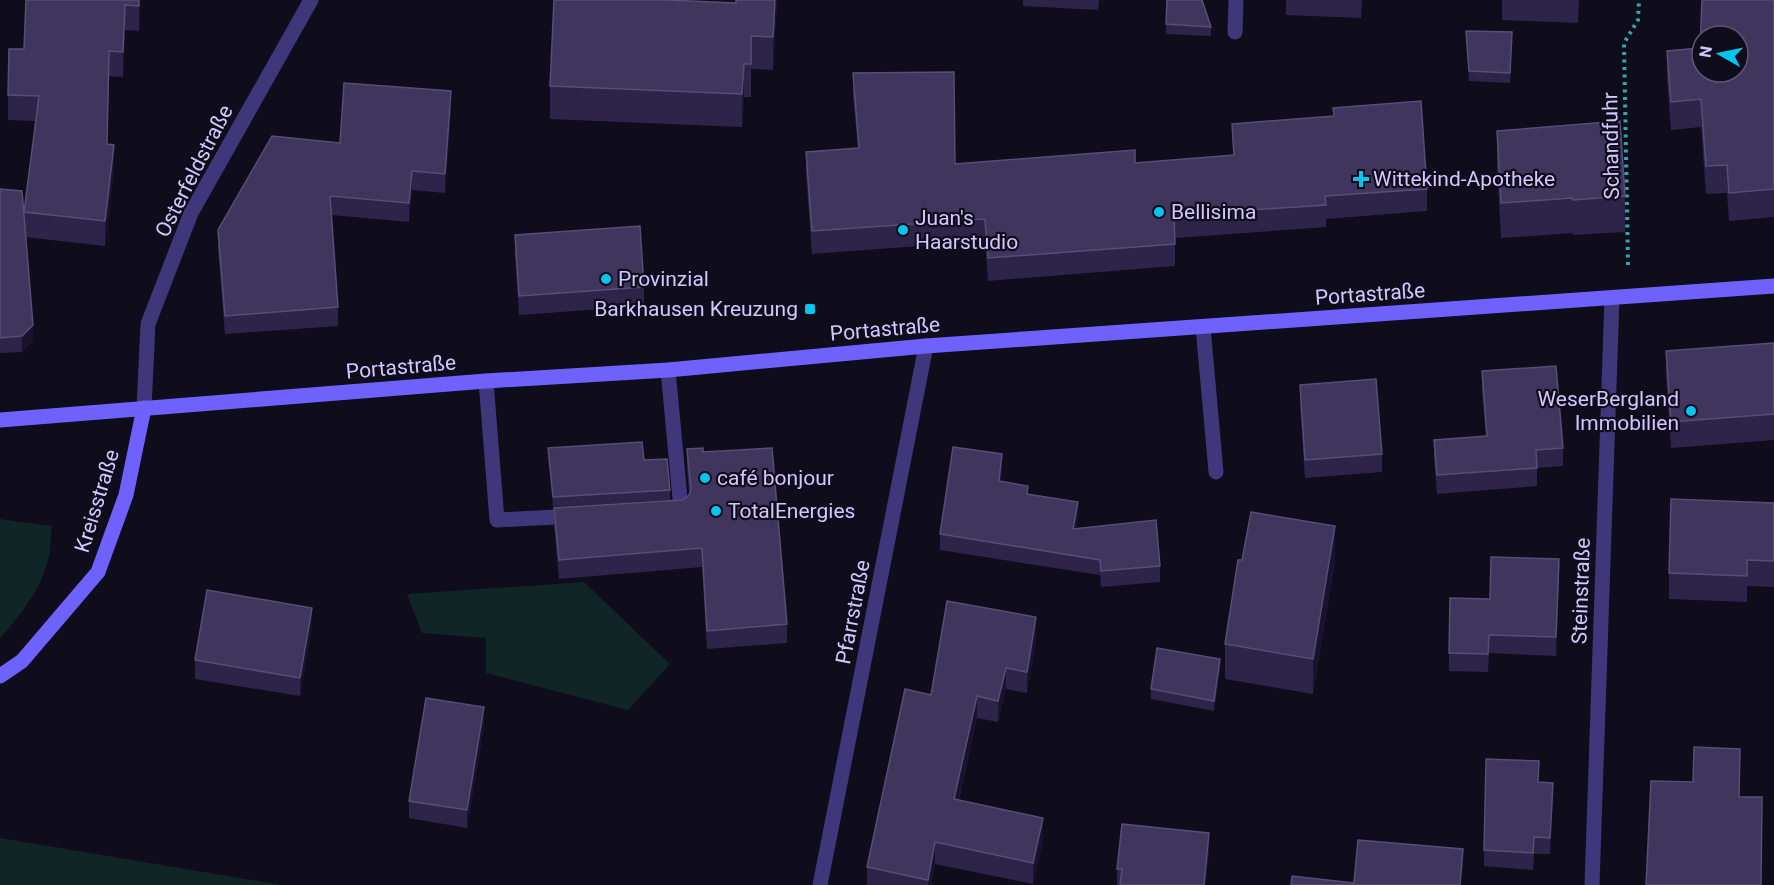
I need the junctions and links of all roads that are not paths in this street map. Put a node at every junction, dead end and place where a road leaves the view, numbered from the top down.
1 (311, 0) edge
2 (1236, 0) edge
3 (1235, 32) dead end
4 (1774, 286) edge
5 (1612, 298) junction
6 (1203, 327) junction
7 (926, 346) junction
8 (668, 370) junction
9 (486, 381) junction
10 (144, 408) junction
11 (0, 420) edge
12 (1216, 472) dead end
13 (658, 510) edge
14 (589, 515) edge
15 (0, 675) edge
16 (820, 885) edge
17 (1592, 885) edge

1 - 10 street, Osterfeldstraße
2 - 3 street
4 - 5 main road, Portastraße
5 - 6 main road, Portastraße
5 - 17 street, Steinstraße
6 - 7 main road, Portastraße
6 - 12 street
7 - 8 main road, Portastraße
7 - 16 street, Pfarrstraße
8 - 9 main road, Portastraße
8 - 13 street
9 - 10 main road, Portastraße
9 - 14 street
10 - 11 main road, Portastraße
10 - 15 main road, Kreisstraße

